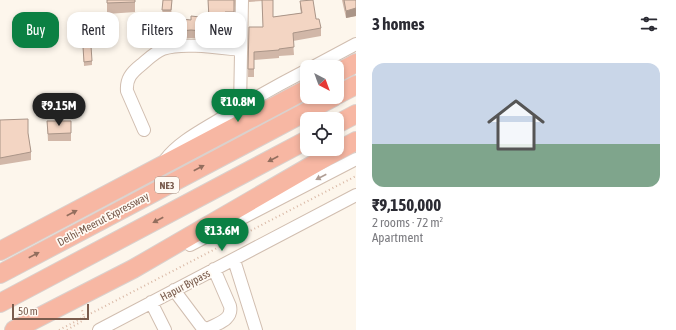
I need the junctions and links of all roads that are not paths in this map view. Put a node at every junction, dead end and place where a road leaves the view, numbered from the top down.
1 (242, 0) edge
2 (356, 44) edge
3 (241, 50) junction
4 (326, 60) edge
5 (356, 63) edge
6 (344, 69) edge
7 (300, 74) edge
8 (356, 86) edge
9 (344, 92) edge
10 (300, 93) edge
11 (321, 104) edge
12 (240, 107) junction
13 (356, 114) edge
14 (344, 120) edge
15 (144, 130) dead end
16 (356, 141) edge
17 (300, 144) edge
18 (356, 159) edge
19 (160, 167) junction
20 (356, 195) edge
21 (0, 251) edge
22 (234, 260) junction
23 (133, 269) junction
24 (214, 269) junction
25 (0, 274) edge
26 (174, 290) junction
27 (151, 302) junction
28 (0, 304) edge
29 (14, 330) edge
30 (99, 330) edge
31 (166, 330) edge
32 (256, 330) edge

1 - 3 street
2 - 4 street
3 - 12 street
3 - 15 street
5 - 6 highway
7 - 12 street
8 - 9 highway
10 - 19 highway
25 -> 11 highway, Delhi-Meerut Expressway / NE3
12 - 19 street
13 - 14 highway
16 - 23 highway
17 -> 28 highway, NE3
18 -> 23 street
21 -> 19 highway
20 - 22 street, Hapur Bypass
22 - 24 street, Hapur Bypass
22 - 32 street
23 - 29 highway
24 - 26 street, Hapur Bypass
24 - 26 street
26 - 27 street, Hapur Bypass
27 - 30 street, Hapur Bypass
27 - 31 street

